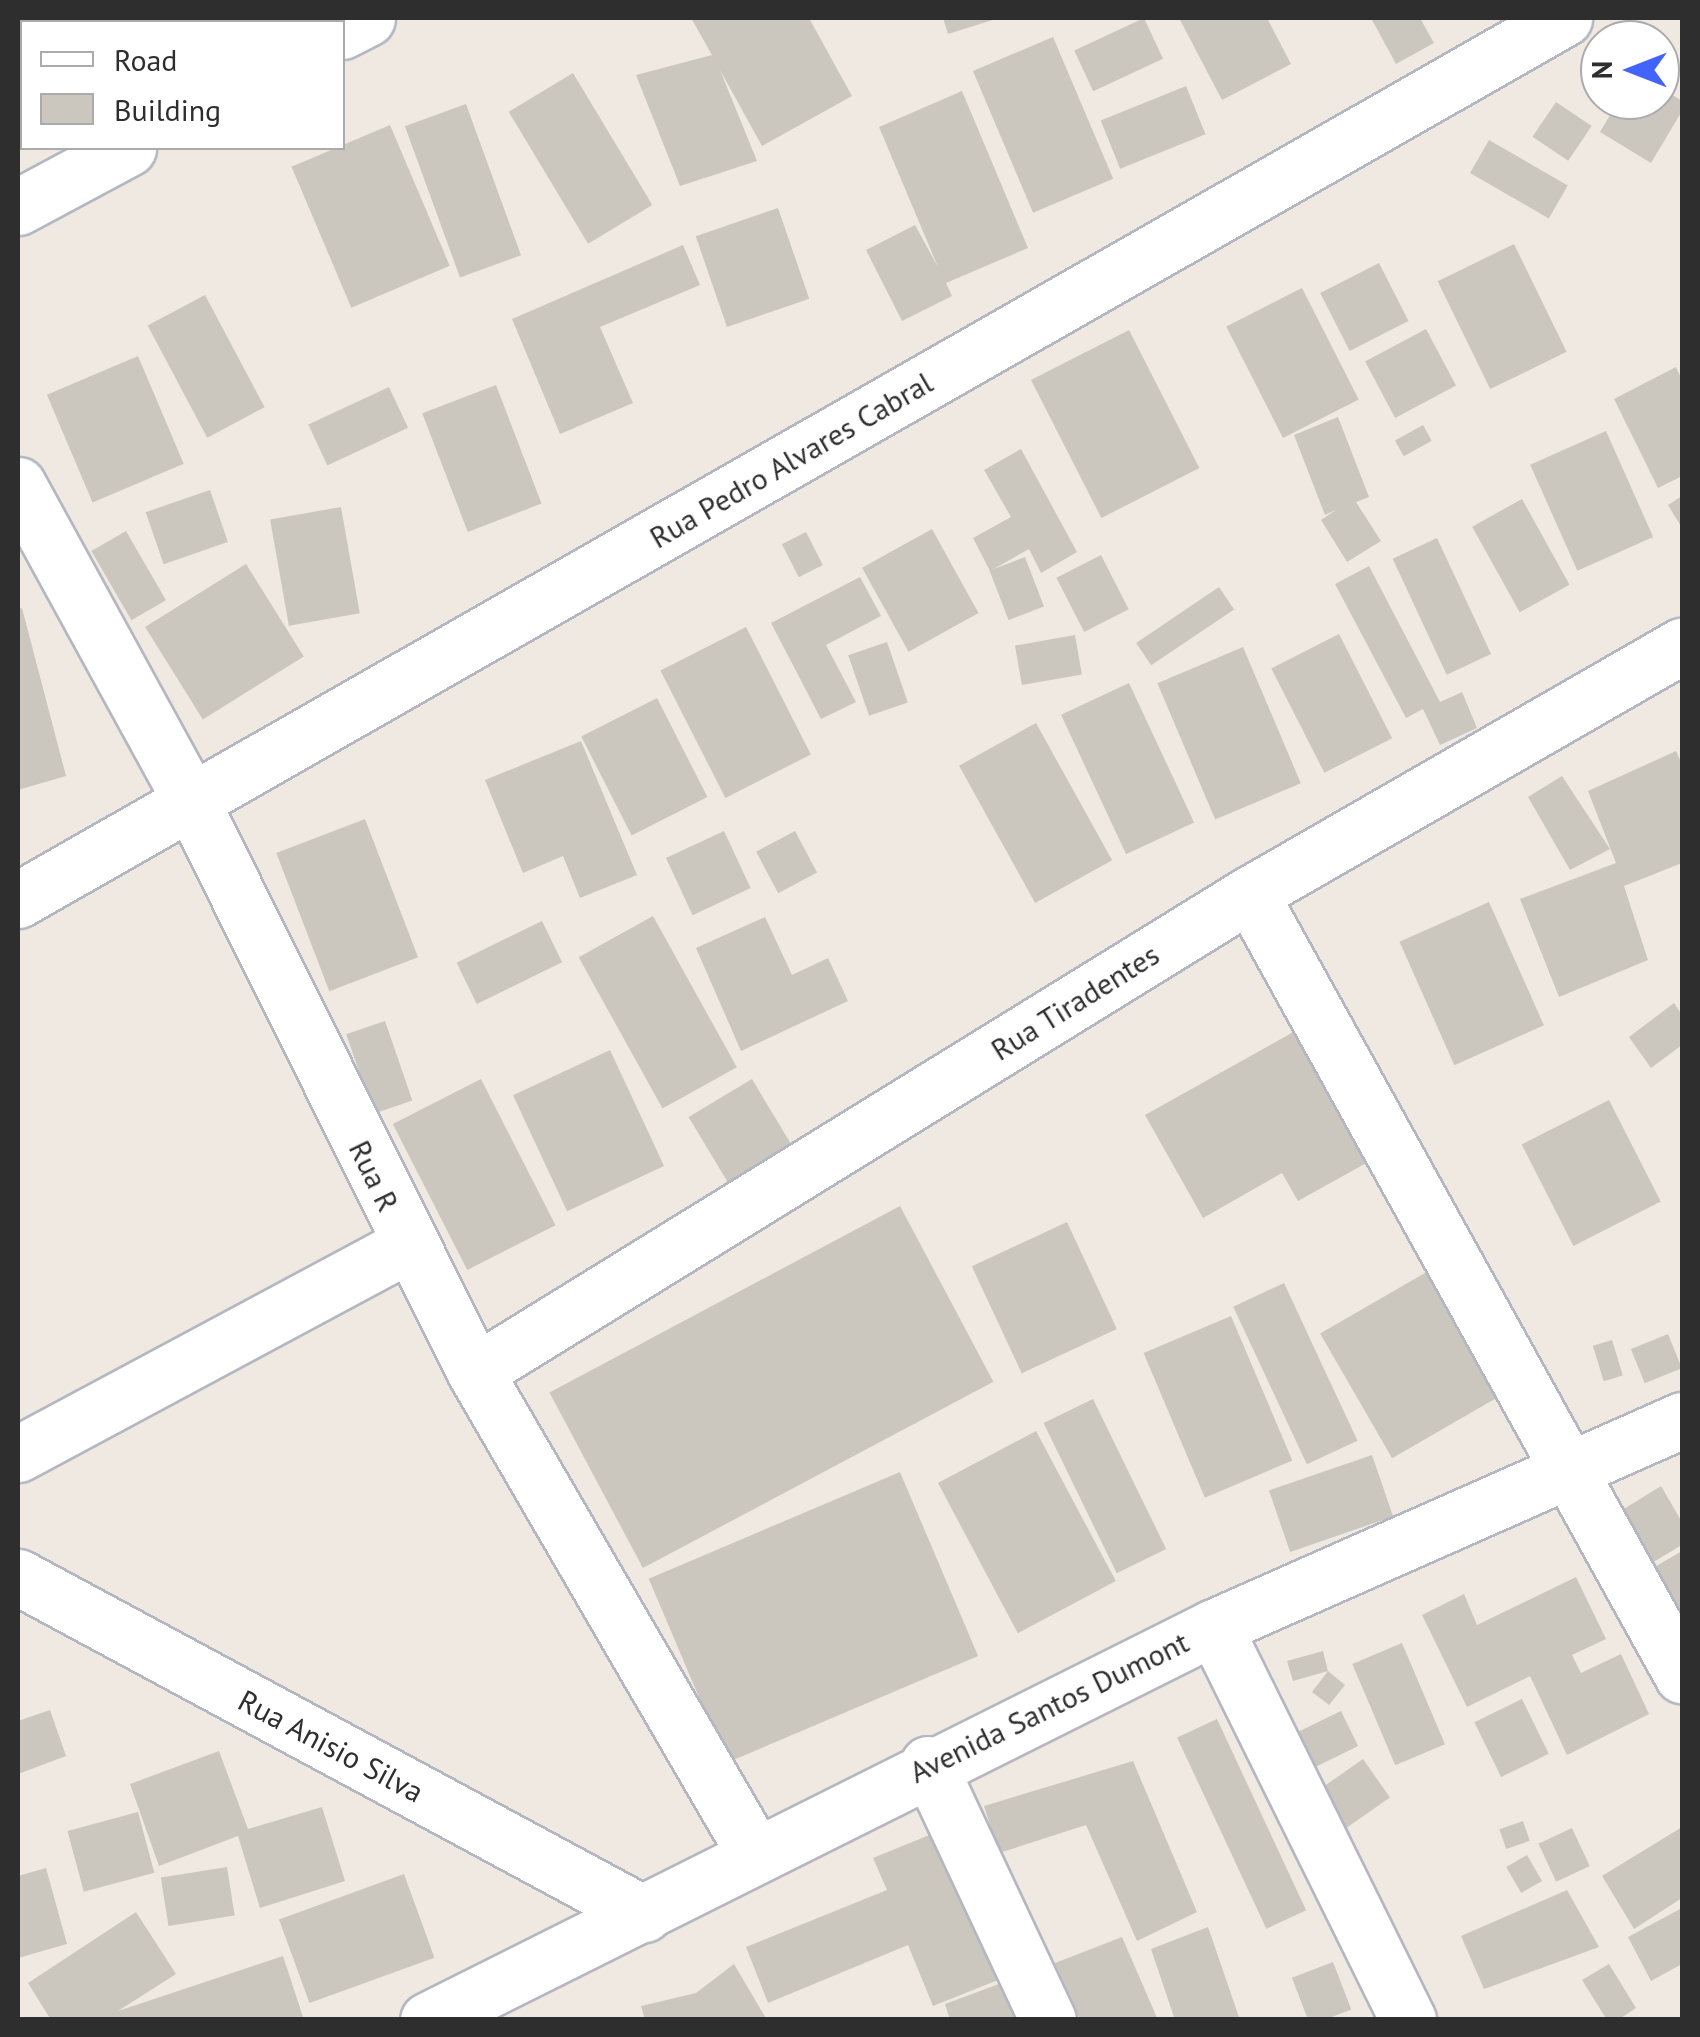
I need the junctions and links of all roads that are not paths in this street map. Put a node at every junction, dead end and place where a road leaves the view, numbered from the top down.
1 (1564, 18) edge
2 (124, 150) edge
3 (18, 207) edge
4 (18, 485) edge
5 (1682, 646) edge
6 (192, 803) junction
7 (1250, 894) junction
8 (18, 900) edge
9 (408, 1245) junction
10 (476, 1372) junction
11 (1682, 1420) edge
12 (18, 1454) edge
13 (1573, 1470) junction
14 (18, 1578) edge
15 (1214, 1627) junction
16 (1682, 1674) edge
17 (928, 1764) junction
18 (755, 1854) junction
19 (644, 1914) junction
20 (428, 2020) edge
21 (1048, 2020) edge
22 (1408, 2020) edge

1 - 6 street, Rua Pedro Alvares Cabral
2 - 3 street
4 - 6 street, Rua R
5 - 7 street, Rua Tiradentes
6 - 8 street, Rua Pedro Alvares Cabral
6 - 9 street, Rua R
7 - 10 street, Rua Tiradentes
7 - 13 street
9 - 10 street, Rua R
9 - 12 street
10 - 18 street, Rua R
11 - 13 street, Avenida Santos Dumont
13 - 15 street, Avenida Santos Dumont
13 - 16 street
14 - 19 street, Rua Anisio Silva
15 - 17 street, Avenida Santos Dumont
15 - 22 street
17 - 18 street, Avenida Santos Dumont
17 - 21 street
18 - 19 street, Avenida Santos Dumont
19 - 20 street, Avenida Santos Dumont

